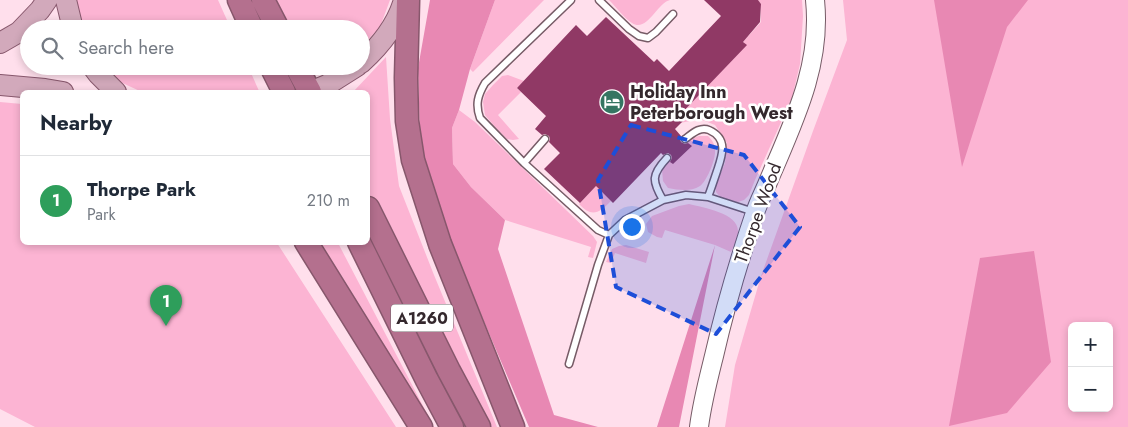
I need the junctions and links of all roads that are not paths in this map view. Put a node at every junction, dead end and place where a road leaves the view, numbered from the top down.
1 (47, 0) edge
2 (66, 0) edge
3 (239, 0) edge
4 (264, 0) edge
5 (404, 0) edge
6 (408, 0) edge
7 (571, 0) edge
8 (599, 0) edge
9 (815, 0) edge
10 (674, 14) dead end
11 (30, 20) edge
12 (70, 20) edge
13 (248, 20) edge
14 (274, 20) edge
15 (20, 31) edge
16 (0, 44) edge
17 (370, 55) edge
18 (99, 75) edge
19 (276, 75) edge
20 (301, 75) edge
21 (343, 75) edge
22 (0, 85) edge
23 (52, 90) edge
24 (114, 90) edge
25 (283, 90) edge
26 (309, 90) edge
27 (315, 90) edge
28 (545, 139) dead end
29 (685, 140) dead end
30 (667, 158) dead end
31 (524, 162) junction
32 (708, 197) junction
33 (663, 200) junction
34 (370, 212) edge
35 (755, 212) junction
36 (609, 235) junction
37 (308, 245) edge
38 (360, 245) edge
39 (569, 364) dead end
40 (421, 427) edge
41 (452, 427) edge
42 (479, 427) edge
43 (513, 427) edge
44 (699, 427) edge

1 - 11 main road
2 - 12 main road
3 - 13 highway
4 - 14 highway
5 - 17 main road
6 - 43 highway
7 - 31 lane
8 - 10 lane
9 - 35 street, Thorpe Wood
15 - 16 main road
18 - 24 main road
19 - 25 highway
20 - 26 highway
21 - 27 main road
22 - 23 main road
28 - 31 lane
29 - 32 lane
30 - 33 lane
31 - 36 lane
32 - 33 lane
32 - 35 lane
33 - 36 lane
34 - 42 highway, A1260
35 - 44 street, Thorpe Wood
36 - 39 lane
37 - 40 highway
38 - 41 highway, A1260

